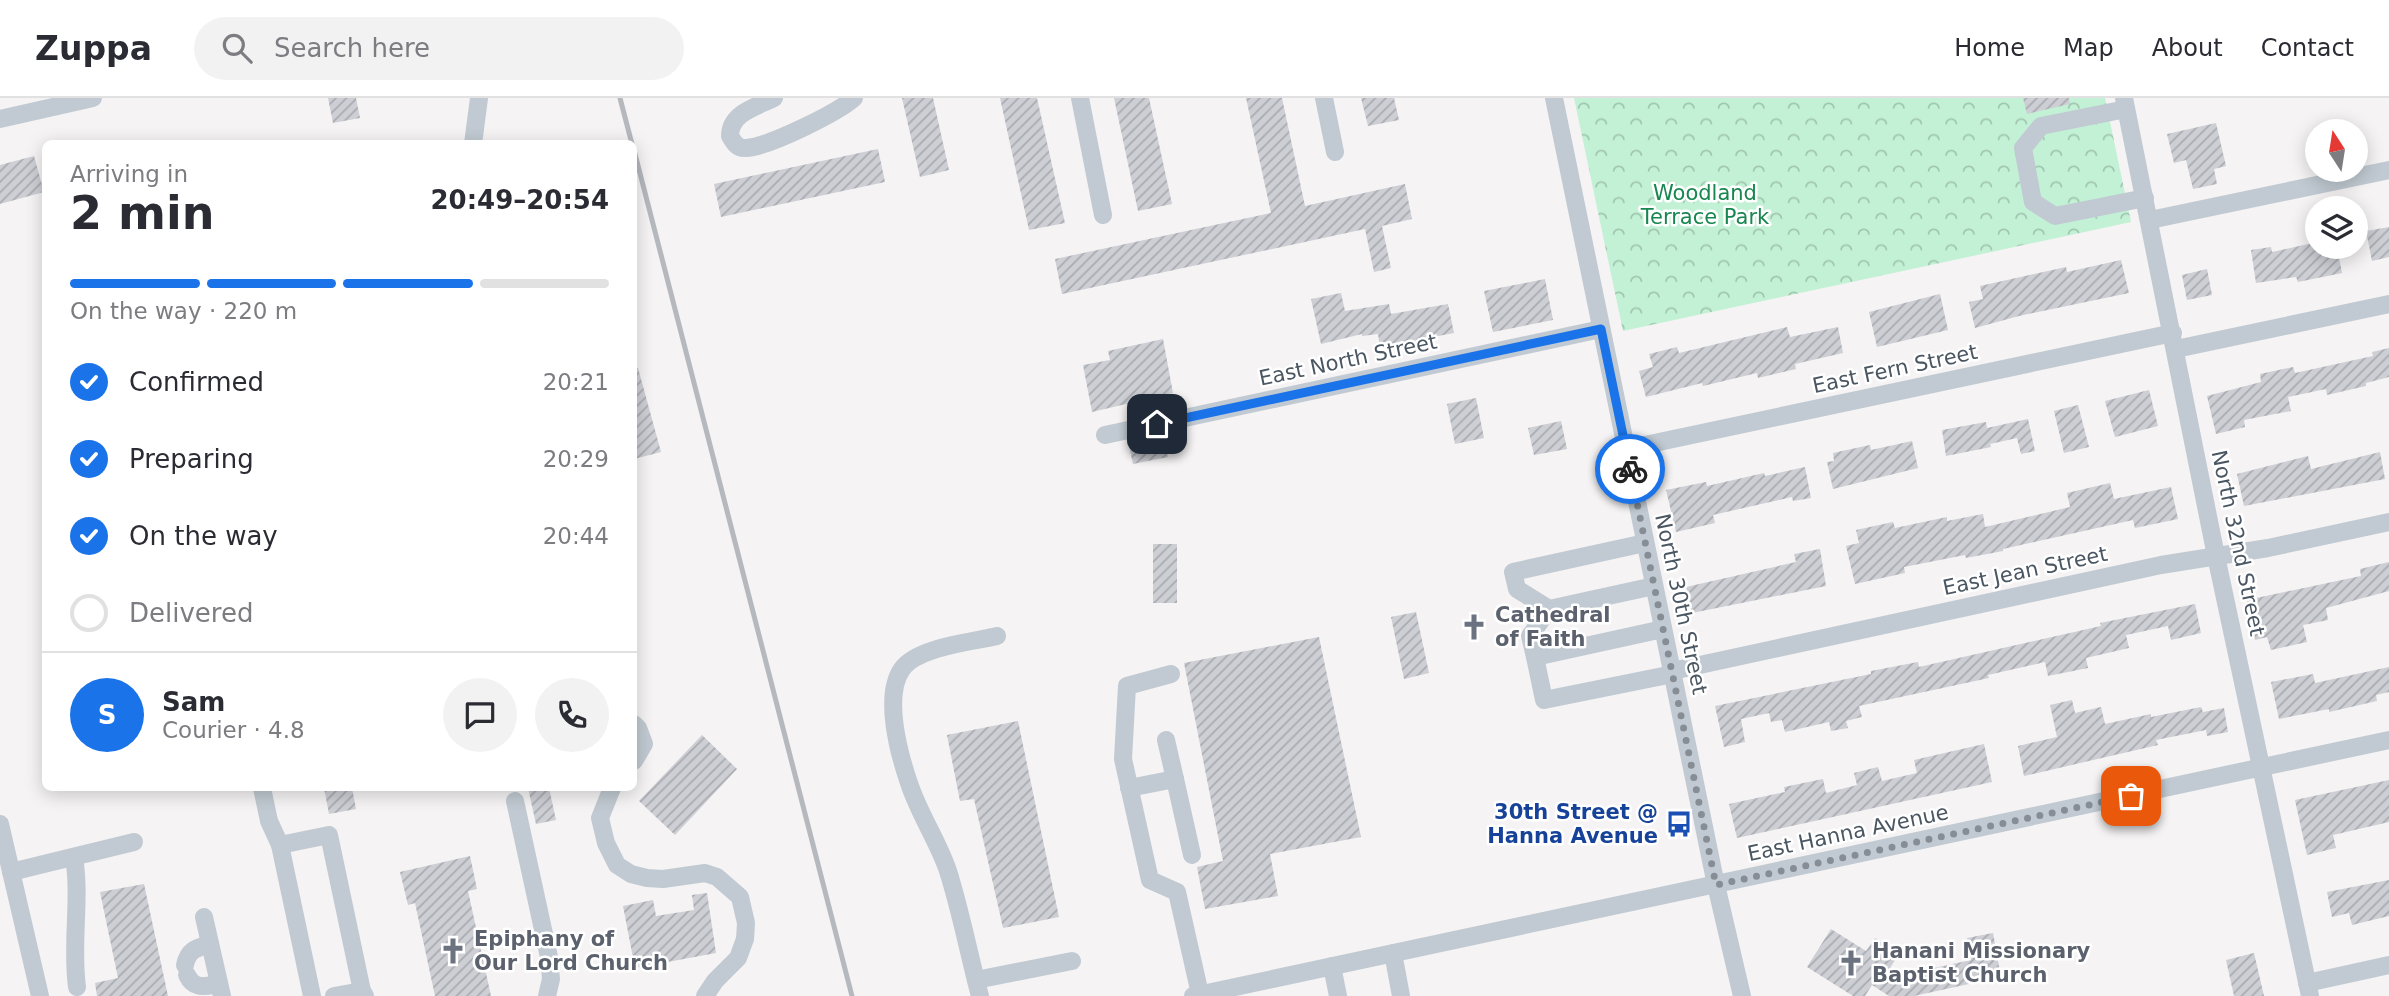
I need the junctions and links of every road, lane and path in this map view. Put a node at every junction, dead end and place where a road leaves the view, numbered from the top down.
1 (93, 98) edge
2 (479, 98) edge
3 (774, 98) edge
4 (854, 98) edge
5 (1080, 98) edge
6 (1324, 98) edge
7 (1555, 98) edge
8 (2125, 103) edge
9 (0, 119) edge
10 (474, 140) edge
11 (1335, 152) dead end
12 (2389, 170) edge
13 (2145, 198) junction
14 (1103, 215) dead end
15 (2150, 220) junction
16 (2389, 304) edge
17 (1601, 329) junction
18 (2174, 342) junction
19 (1105, 435) dead end
20 (1626, 449) junction
21 (2389, 522) edge
22 (1645, 543) junction
23 (2216, 556) junction
24 (1654, 586) junction
25 (1549, 609) junction
26 (1663, 629) junction
27 (997, 636) dead end
28 (1535, 657) junction
29 (1672, 673) junction
30 (1171, 674) dead end
31 (637, 727) edge
32 (1166, 740) dead end
33 (2389, 740) edge
34 (637, 755) edge
35 (2263, 768) junction
36 (1175, 779) junction
37 (1129, 788) junction
38 (263, 791) edge
39 (611, 791) edge
40 (514, 801) dead end
41 (1, 828) edge
42 (134, 842) dead end
43 (281, 845) junction
44 (1192, 855) dead end
45 (74, 857) junction
46 (11, 872) junction
47 (1716, 885) junction
48 (204, 917) dead end
49 (210, 944) junction
50 (1393, 953) junction
51 (1072, 961) dead end
52 (2389, 965) edge
53 (1332, 966) junction
54 (77, 987) dead end
55 (978, 988) edge
56 (2309, 989) edge
57 (220, 990) edge
58 (363, 993) edge
59 (1197, 995) edge
60 (40, 996) edge
61 (312, 996) edge
62 (334, 996) edge
63 (547, 996) edge
64 (705, 996) edge
65 (1338, 996) edge
66 (1401, 996) edge
67 (1742, 996) edge

1 - 9 street
2 - 10 street
3 - 4 street
5 - 14 street
6 - 11 street
7 - 17 street, North 30th Street
8 - 13 street, North 32nd Street
8 - 13 street
12 - 15 street
13 - 15 street, North 32nd Street
15 - 18 street, North 32nd Street
16 - 18 street, East Fern Street
17 - 19 street, East North Street
17 - 20 street, North 30th Street
18 - 20 street, East Fern Street
18 - 23 street, North 32nd Street
20 - 22 street, North 30th Street
21 - 23 street, East Jean Street
22 - 24 street, North 30th Street
22 - 25 street
23 - 29 street, East Jean Street
23 - 35 street, North 32nd Street
24 - 25 street
24 - 26 street, North 30th Street
25 - 28 street
26 - 28 street
26 - 29 street, North 30th Street
27 - 55 street
28 - 29 street, East Jean Street
29 - 47 street, North 30th Street
30 - 37 street
31 - 34 street
32 - 36 street
33 - 35 street, East Hanna Avenue
35 - 47 street, East Hanna Avenue
35 - 56 street, North 32nd Street
36 - 37 street
36 - 44 street
37 - 59 street
38 - 43 street
39 - 64 street
40 - 63 street
41 - 46 street
42 - 45 street
43 - 58 street
43 - 61 street
45 - 46 street
45 - 54 street
46 - 60 street
47 - 50 street, East Hanna Avenue
47 - 67 street, North 30th Street
48 - 49 street
49 - 57 street
49 - 57 street
50 - 53 street, East Hanna Avenue
50 - 66 street
51 - 55 street
52 - 56 street
53 - 59 street, East Hanna Avenue
53 - 65 street
58 - 62 street

